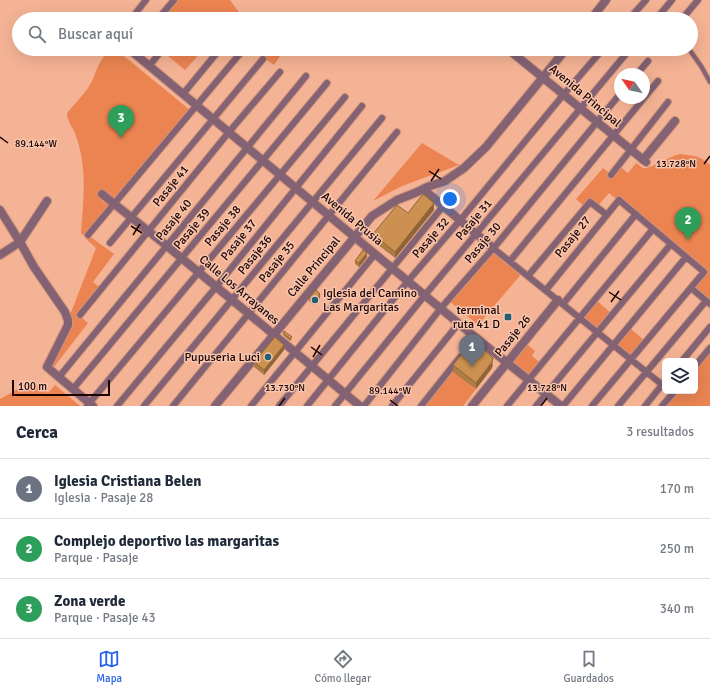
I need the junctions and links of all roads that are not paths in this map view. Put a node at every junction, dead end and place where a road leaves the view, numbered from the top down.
1 (146, 0) edge
2 (174, 0) edge
3 (606, 0) edge
4 (646, 0) edge
5 (672, 0) edge
6 (698, 0) edge
7 (137, 12) edge
8 (164, 12) edge
9 (597, 12) edge
10 (635, 12) edge
11 (662, 12) edge
12 (688, 12) edge
13 (138, 56) edge
14 (157, 56) edge
15 (214, 56) edge
16 (239, 56) edge
17 (517, 56) edge
18 (560, 56) edge
19 (597, 56) edge
20 (624, 56) edge
21 (694, 56) edge
22 (263, 59) dead end
23 (648, 61) dead end
24 (149, 66) junction
25 (642, 68) edge
26 (280, 72) dead end
27 (306, 76) dead end
28 (543, 77) junction
29 (658, 81) dead end
30 (710, 82) edge
31 (327, 83) dead end
32 (183, 94) junction
33 (564, 94) junction
34 (345, 97) dead end
35 (614, 101) edge
36 (668, 102) dead end
37 (196, 105) junction
38 (362, 106) dead end
39 (580, 108) junction
40 (382, 118) dead end
41 (213, 119) junction
42 (675, 121) dead end
43 (597, 122) junction
44 (229, 132) junction
45 (397, 132) dead end
46 (614, 136) junction
47 (247, 148) junction
48 (630, 150) junction
49 (263, 160) junction
50 (611, 174) dead end
51 (280, 175) junction
52 (296, 188) junction
53 (423, 189) junction
54 (102, 194) dead end
55 (46, 201) dead end
56 (313, 202) junction
57 (114, 204) junction
58 (0, 210) edge
59 (440, 210) dead end
60 (636, 214) junction
61 (607, 215) junction
62 (329, 216) junction
63 (132, 217) junction
64 (460, 220) junction
65 (653, 229) junction
66 (148, 230) junction
67 (477, 234) junction
68 (88, 235) dead end
69 (354, 237) junction
70 (20, 242) junction
71 (110, 243) dead end
72 (671, 244) junction
73 (167, 246) junction
74 (494, 248) junction
75 (375, 254) junction
76 (0, 255) edge
77 (686, 257) junction
78 (182, 258) junction
79 (510, 261) junction
80 (392, 268) junction
81 (199, 272) junction
82 (528, 276) junction
83 (408, 281) junction
84 (216, 287) junction
85 (691, 288) junction
86 (546, 290) junction
87 (425, 295) junction
88 (232, 301) junction
89 (560, 302) junction
90 (708, 302) edge
91 (441, 308) junction
92 (249, 314) junction
93 (80, 315) dead end
94 (580, 318) junction
95 (458, 323) junction
96 (710, 327) edge
97 (597, 332) junction
98 (274, 335) junction
99 (613, 345) junction
100 (710, 348) edge
101 (295, 352) junction
102 (462, 354) edge
103 (684, 358) edge
104 (631, 359) junction
105 (507, 362) junction
106 (698, 362) edge
107 (312, 366) junction
108 (646, 372) junction
109 (59, 377) junction
110 (328, 380) junction
111 (529, 380) junction
112 (662, 383) edge
113 (662, 386) edge
114 (73, 389) junction
115 (345, 394) junction
116 (546, 394) junction
117 (671, 394) edge
118 (90, 405) edge
119 (117, 406) edge
120 (144, 406) edge
121 (173, 406) edge
122 (215, 406) edge
123 (251, 406) edge
124 (278, 406) edge
125 (307, 406) edge
126 (335, 406) edge
127 (360, 406) edge
128 (364, 406) edge
129 (392, 406) edge
130 (421, 406) edge
131 (472, 406) edge
132 (507, 406) edge
133 (536, 406) edge
134 (562, 406) edge
135 (592, 406) edge
136 (618, 406) edge
137 (645, 406) edge
138 (662, 406) edge

1 - 7 street
2 - 8 street
3 - 9 street
4 - 10 street
5 - 11 street
6 - 12 street
13 - 24 street, Avenida Prusia
14 - 24 street
15 - 32 street
16 - 37 street
17 - 28 street, Avenida Principal
18 - 28 street, Calle Principal
19 - 33 street, Pasaje 32
20 - 39 street, Pasaje 31
21 - 30 lane
22 - 41 street
23 - 25 street
24 - 32 street, Avenida Prusia
26 - 44 street, Pasaje 41
27 - 47 street, Pasaje 40
28 - 33 street, Avenida Principal
28 - 53 street, Calle Principal
29 - 46 street
31 - 49 street, Pasaje 39
32 - 37 street, Avenida Prusia
33 - 39 street, Avenida Principal
33 - 64 street, Pasaje 32
34 - 51 street, Pasaje 38
35 - 43 street, Pasaje 30
36 - 48 street
37 - 41 street, Avenida Prusia
37 - 57 street
38 - 52 street, Pasaje 37
39 - 43 street, Avenida Principal
39 - 67 street, Pasaje 31
40 - 56 street, Pasaje36
41 - 44 street, Avenida Prusia
41 - 63 street
42 - 48 street, Avenida Principal
43 - 46 street, Avenida Principal
43 - 74 street, Pasaje 30
44 - 47 street, Avenida Prusia
44 - 66 street, Pasaje 41
45 - 62 street, Pasaje 35
46 - 48 street, Avenida Principal
46 - 79 street
47 - 49 street, Avenida Prusia
47 - 73 street, Pasaje 40
48 - 50 street
49 - 51 street, Avenida Prusia
49 - 78 street, Pasaje 39
51 - 52 street, Avenida Prusia
51 - 81 street, Pasaje 38
52 - 56 street, Avenida Prusia
52 - 84 street, Pasaje 37
53 - 64 street
53 - 69 street, Calle Principal
54 - 57 street, Calle Los Arrayanes
55 - 70 street
56 - 62 street, Avenida Prusia
56 - 88 street, Pasaje36
57 - 63 street, Calle Los Arrayanes
57 - 68 street
58 - 70 street
59 - 80 street
60 - 61 street, Pasaje 27
60 - 65 street
60 - 89 street, Pasaje 26
61 - 82 street
61 - 86 street, Pasaje 27
62 - 69 street, Avenida Prusia
62 - 92 street, Pasaje 35
63 - 66 street, Calle Los Arrayanes
63 - 71 street
64 - 67 street
64 - 83 street, Pasaje 32
65 - 72 street
65 - 94 street
66 - 73 street, Calle Los Arrayanes
66 - 93 street, Pasaje 41
67 - 74 street
67 - 87 street, Pasaje 31
69 - 75 street, Avenida Prusia
69 - 98 street, Calle Principal
70 - 76 street
70 - 109 street
72 - 77 street
72 - 97 street
73 - 78 street, Calle Los Arrayanes
73 - 109 street, Pasaje 40
74 - 79 street
74 - 91 street, Pasaje 30
75 - 80 street, Avenida Prusia
75 - 101 street
77 - 85 street
77 - 99 street
78 - 81 street, Calle Los Arrayanes
78 - 114 street, Pasaje 39
79 - 82 street
80 - 83 street, Avenida Prusia
80 - 107 street
81 - 84 street, Calle Los Arrayanes
81 - 118 street, Pasaje 38
82 - 86 street
83 - 87 street, Avenida Prusia
83 - 110 street, Pasaje 32
84 - 88 street, Calle Los Arrayanes
84 - 119 street, Pasaje 37
85 - 90 street
85 - 104 street
86 - 89 street
87 - 91 street, Avenida Prusia
87 - 115 street, Pasaje 31
88 - 92 street, Calle Los Arrayanes
88 - 120 street, Pasaje36
89 - 94 street
89 - 105 street, Pasaje 26
90 - 108 street
91 - 95 street, Avenida Prusia
91 - 128 street, Pasaje 30
92 - 98 street, Calle Los Arrayanes
92 - 121 street, Pasaje 35
94 - 97 street
94 - 111 street
95 - 105 street, Avenida Prusia
95 - 129 street
96 - 103 street
97 - 99 street
97 - 116 street
98 - 101 street, Calle Los Arrayanes
98 - 122 street, Calle Principal
99 - 104 street
99 - 134 street
100 - 106 street
101 - 107 street, Calle Los Arrayanes
101 - 123 street
102 - 130 street
104 - 108 street
104 - 135 street
105 - 111 street, Avenida Prusia
105 - 131 street, Pasaje 26
107 - 110 street, Calle Los Arrayanes
107 - 124 street
108 - 112 street
108 - 136 street
109 - 114 street
110 - 115 street, Calle Los Arrayanes
110 - 125 street, Pasaje 32
111 - 116 street, Avenida Prusia
111 - 132 street
113 - 137 street
114 - 118 street
115 - 126 street, Pasaje 31
115 - 127 street, Calle Los Arrayanes
116 - 133 street
116 - 134 street, Avenida Prusia
117 - 138 street

